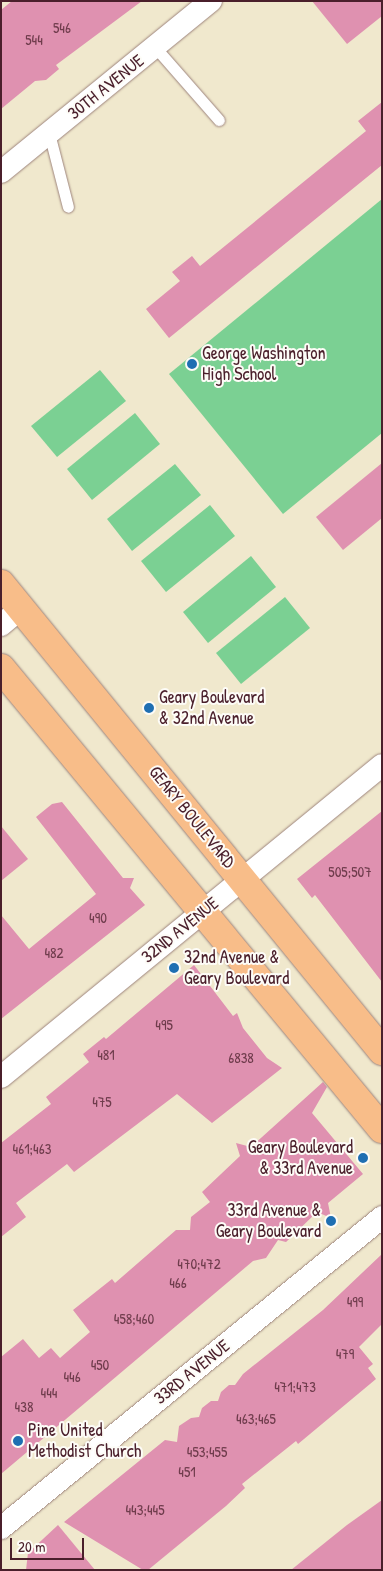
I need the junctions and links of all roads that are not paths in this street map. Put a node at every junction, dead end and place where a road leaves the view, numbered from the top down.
1 (211, 1) edge
2 (155, 47) junction
3 (219, 120) dead end
4 (49, 133) junction
5 (1, 172) edge
6 (68, 207) dead end
7 (1, 584) edge
8 (11, 617) edge
9 (1, 668) edge
10 (382, 765) edge
11 (243, 879) junction
12 (201, 913) junction
13 (382, 1051) edge
14 (1, 1076) edge
15 (382, 1129) edge
16 (382, 1216) edge
17 (1, 1528) edge

1 - 2 street, 30TH AVENUE
2 - 3 lane
2 - 4 street, 30TH AVENUE
4 - 5 street, 30TH AVENUE
4 - 6 lane
7 - 8 main road, GEARY BOULEVARD
8 - 11 main road, GEARY BOULEVARD
9 - 12 main road
10 - 11 street, 32ND AVENUE
11 - 12 street, 32ND AVENUE
11 - 13 main road, GEARY BOULEVARD
12 - 14 street, 32ND AVENUE
12 - 15 main road
16 - 17 street, 33RD AVENUE

